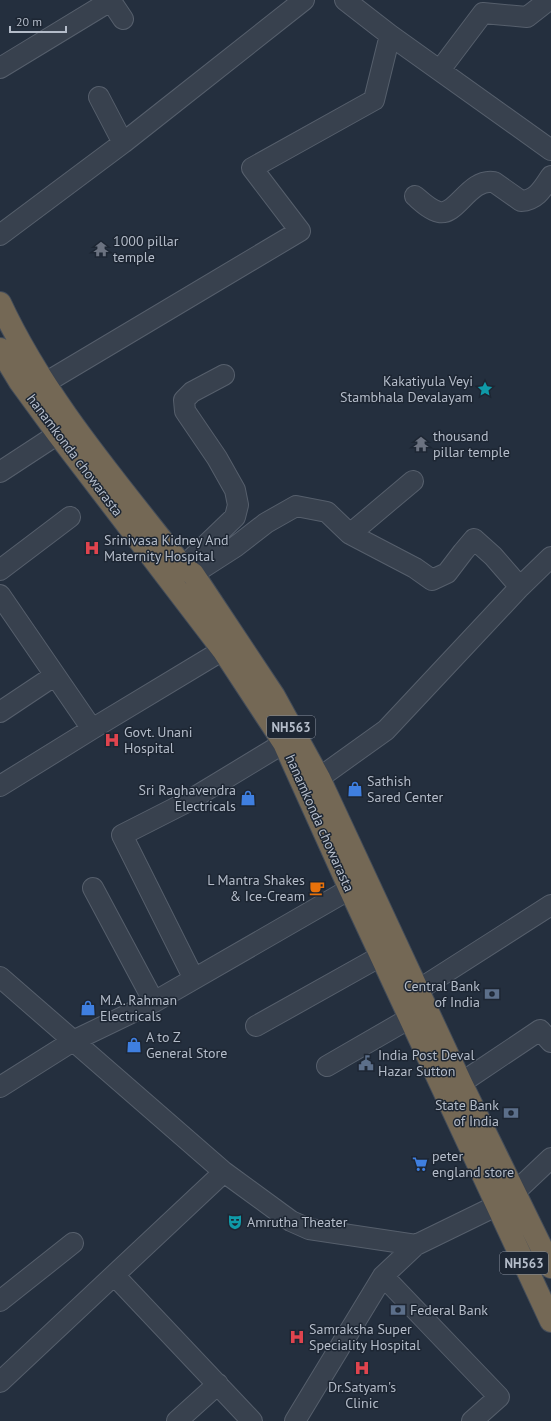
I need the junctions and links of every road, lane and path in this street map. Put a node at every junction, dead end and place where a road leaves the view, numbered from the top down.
1 (304, 0) edge
2 (345, 0) edge
3 (549, 0) edge
4 (123, 19) dead end
5 (390, 35) junction
6 (0, 68) edge
7 (440, 70) junction
8 (99, 98) dead end
9 (123, 143) junction
10 (551, 150) edge
11 (551, 176) edge
12 (416, 196) dead end
13 (0, 235) edge
14 (0, 302) edge
15 (0, 349) edge
16 (224, 375) dead end
17 (45, 383) junction
18 (58, 434) junction
19 (0, 472) edge
20 (413, 481) dead end
21 (70, 517) dead end
22 (350, 534) junction
23 (551, 557) edge
24 (0, 570) edge
25 (188, 571) junction
26 (520, 587) junction
27 (0, 595) edge
28 (223, 650) junction
29 (54, 676) junction
30 (0, 712) edge
31 (92, 729) junction
32 (284, 743) junction
33 (319, 778) junction
34 (0, 786) edge
35 (93, 888) dead end
36 (350, 889) junction
37 (551, 905) edge
38 (381, 956) junction
39 (0, 977) edge
40 (194, 979) junction
41 (154, 1002) junction
42 (410, 1003) junction
43 (256, 1026) dead end
44 (73, 1041) junction
45 (551, 1042) edge
46 (328, 1066) dead end
47 (461, 1083) junction
48 (0, 1087) edge
49 (551, 1158) edge
50 (224, 1172) junction
51 (506, 1199) junction
52 (74, 1243) dead end
53 (416, 1244) junction
54 (551, 1267) edge
55 (114, 1276) junction
56 (383, 1276) junction
57 (0, 1301) edge
58 (551, 1322) edge
59 (0, 1382) edge
60 (218, 1384) junction
61 (490, 1413) edge
62 (177, 1421) edge
63 (252, 1421) edge
64 (295, 1421) edge
65 (472, 1421) edge

1 - 9 street
2 - 5 street
3 - 7 street
4 - 6 street
5 - 7 street
5 - 17 street
7 - 10 street
8 - 9 street
9 - 13 street
11 - 12 street
14 - 17 highway, NH563
15 - 18 highway, hanamkonda chowarasta / NH563
16 - 25 street
17 - 25 highway, NH563
18 - 19 street
18 - 28 highway, hanamkonda chowarasta / NH563
20 - 22 street
21 - 24 street
22 - 25 street
22 - 26 street
23 - 26 street
25 - 33 highway, NH563
26 - 33 street
27 - 29 street
28 - 31 street
28 - 32 highway, hanamkonda chowarasta / NH563
29 - 30 street
29 - 31 street
31 - 34 street
32 - 36 highway, hanamkonda chowarasta / NH563
32 - 40 street
33 - 42 highway, NH563
35 - 41 street
36 - 38 highway, hanamkonda chowarasta / NH563
36 - 40 street
37 - 42 street
38 - 42 highway, hanamkonda chowarasta / NH563
38 - 43 street
39 - 44 street
40 - 41 street
41 - 44 street
42 - 46 street
42 - 47 highway, NH563
42 - 51 highway, hanamkonda chowarasta / NH563
44 - 48 street
44 - 50 street
45 - 47 street
47 - 51 highway, NH563
49 - 51 street
50 - 53 street
50 - 55 street
51 - 53 street
51 - 54 highway, NH563
51 - 58 highway, hanamkonda chowarasta / NH563
52 - 57 street
53 - 56 street
55 - 59 street
55 - 60 street
56 - 61 street
56 - 64 street
60 - 62 street
60 - 63 street
61 - 65 street

